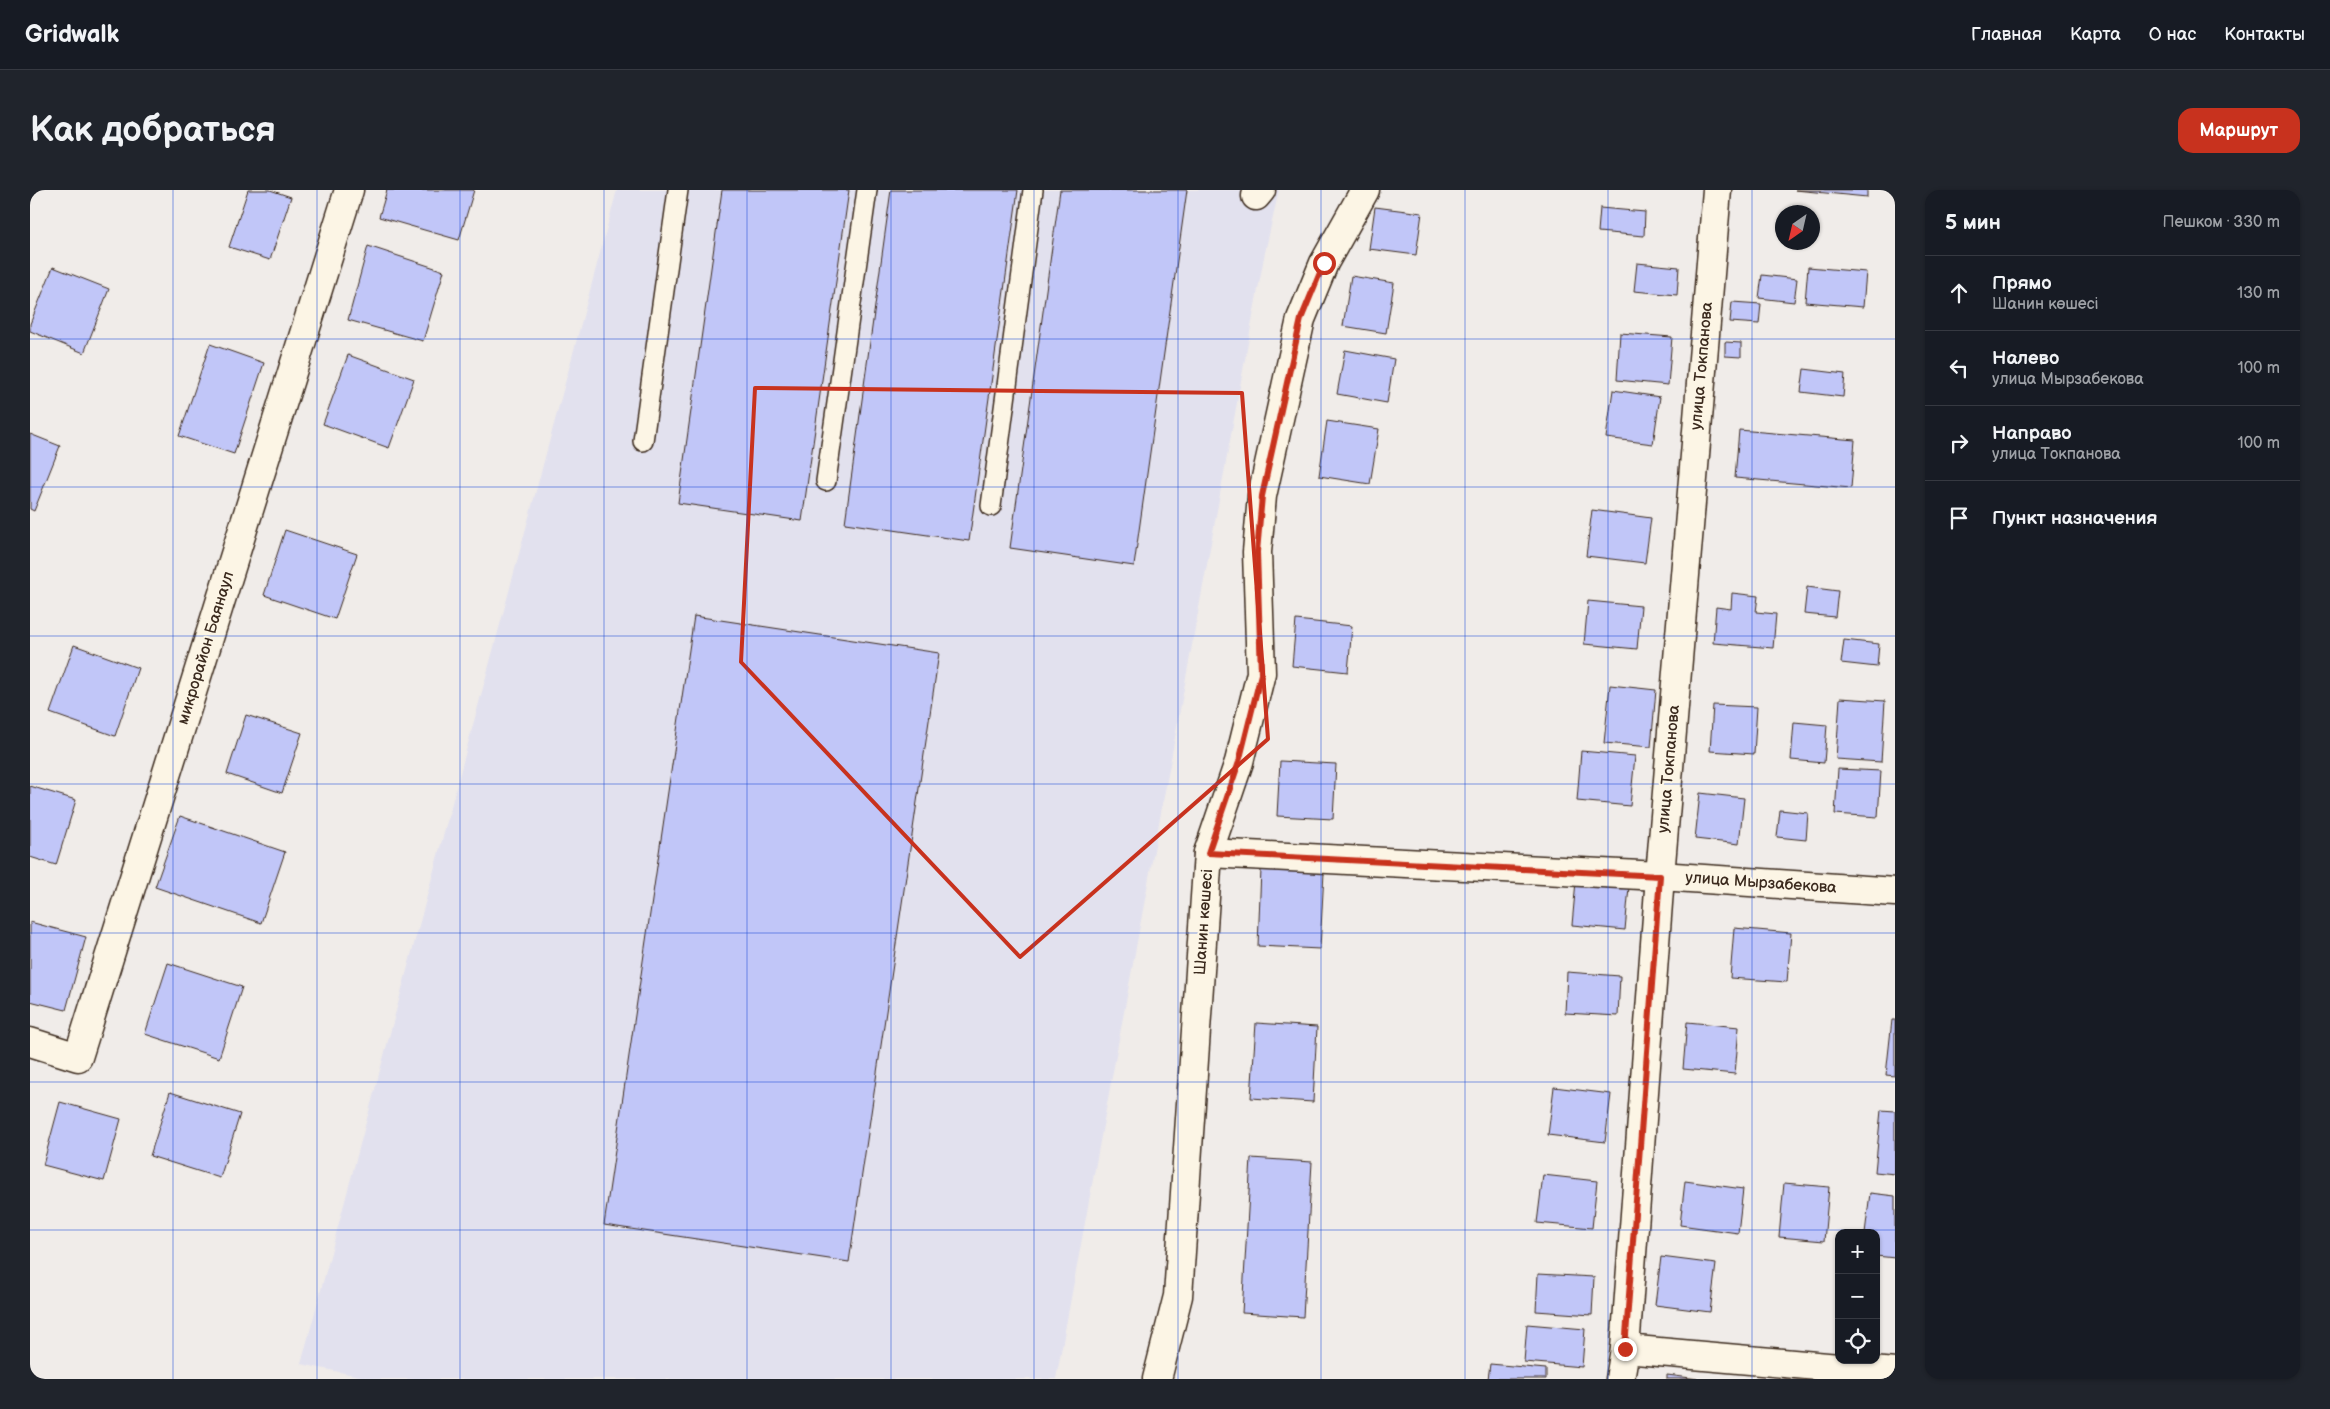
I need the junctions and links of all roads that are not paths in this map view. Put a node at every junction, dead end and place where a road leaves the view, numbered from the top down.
1 (349, 190) edge
2 (678, 190) edge
3 (867, 190) edge
4 (1033, 190) edge
5 (1365, 190) edge
6 (1717, 190) edge
7 (643, 442) dead end
8 (826, 482) dead end
9 (991, 506) dead end
10 (1208, 853) junction
11 (1660, 876) junction
12 (1895, 892) edge
13 (30, 1042) edge
14 (1625, 1349) junction
15 (1895, 1374) edge
16 (1157, 1379) edge
17 (1620, 1379) edge

1 - 13 street, микрорайон Баянаул
2 - 7 lane
3 - 8 lane
4 - 9 lane
5 - 10 street, Шанин көшесі
6 - 11 street, улица Токпанова
10 - 11 street, улица Мырзабекова
10 - 16 street, Шанин көшесі
11 - 12 street, улица Мырзабекова
11 - 14 street, улица Токпанова
14 - 15 street
14 - 17 street, улица Токпанова

